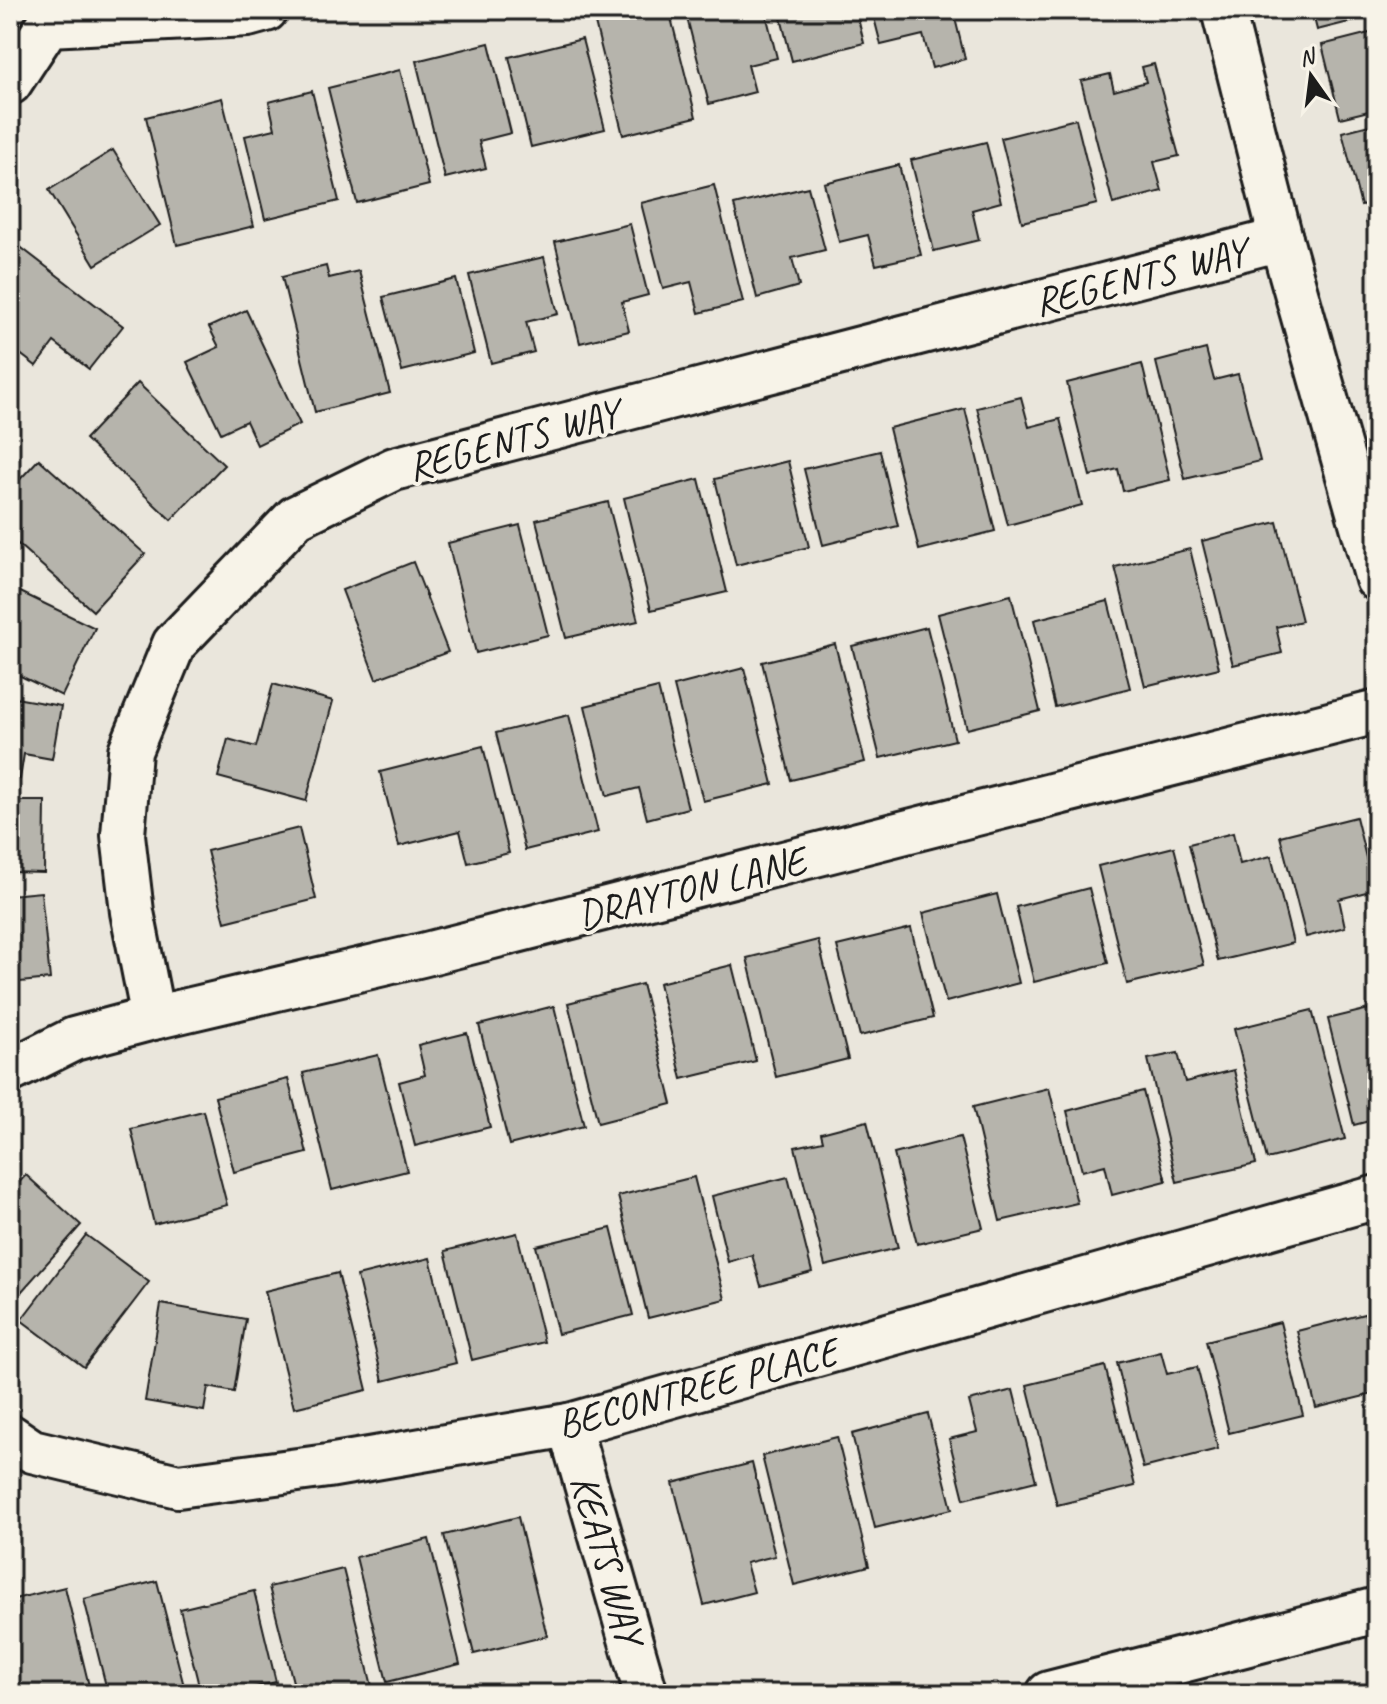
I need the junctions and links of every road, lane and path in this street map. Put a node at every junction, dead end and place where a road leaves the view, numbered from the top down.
1 (266, 10) edge
2 (1223, 10) edge
3 (49, 17) edge
4 (10, 83) edge
5 (1281, 239) junction
6 (1377, 579) edge
7 (1377, 712) edge
8 (153, 1018) junction
9 (10, 1071) edge
10 (1377, 1197) edge
11 (569, 1425) junction
12 (10, 1436) edge
13 (1377, 1610) edge
14 (646, 1694) edge
15 (1049, 1694) edge

1 - 3 street
2 - 5 street
3 - 4 street
5 - 6 street
5 - 8 street, REGENTS WAY
7 - 8 street, DRAYTON LANE
8 - 9 street, DRAYTON LANE
10 - 11 street, BECONTREE PLACE
11 - 12 street, BECONTREE PLACE
11 - 14 street, KEATS WAY
13 - 15 main road

